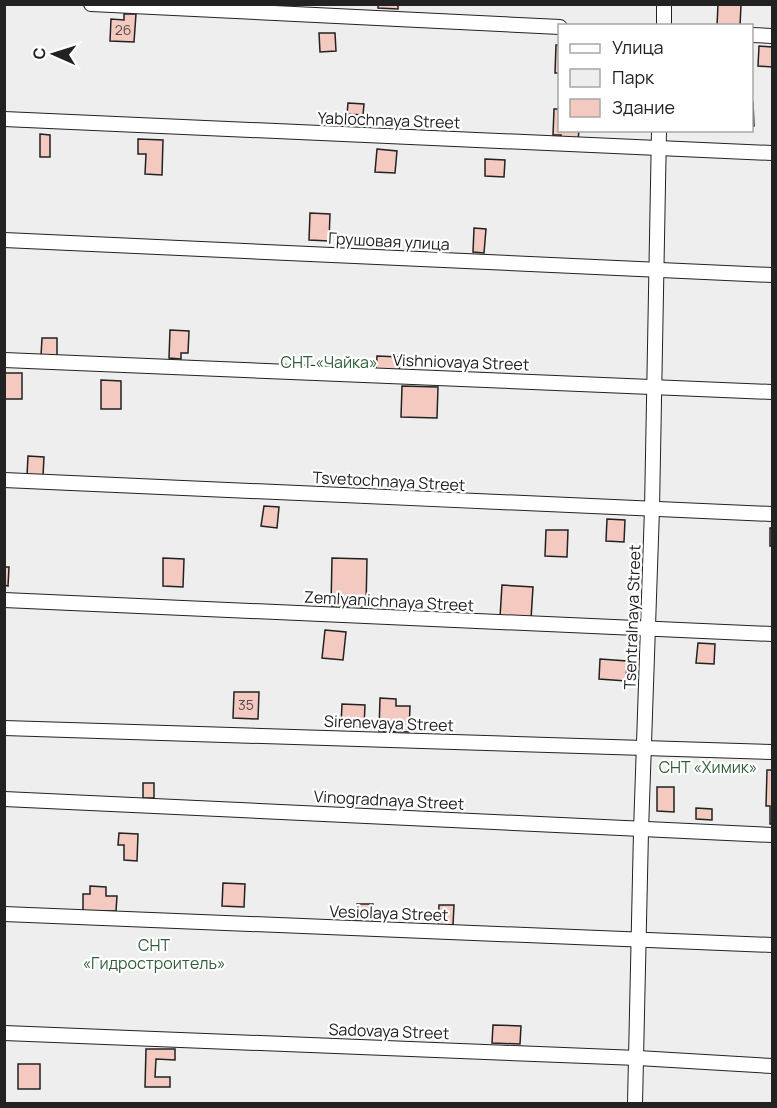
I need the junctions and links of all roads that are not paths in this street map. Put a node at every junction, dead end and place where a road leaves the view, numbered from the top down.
1 (91, 4) edge
2 (664, 4) edge
3 (664, 24) edge
4 (558, 27) edge
5 (753, 35) edge
6 (772, 36) edge
7 (4, 119) edge
8 (659, 132) edge
9 (658, 148) junction
10 (772, 153) edge
11 (4, 240) edge
12 (658, 270) junction
13 (772, 275) edge
14 (4, 360) edge
15 (654, 387) junction
16 (772, 392) edge
17 (4, 480) edge
18 (652, 509) junction
19 (772, 514) edge
20 (4, 600) edge
21 (648, 630) junction
22 (772, 634) edge
23 (4, 728) edge
24 (645, 747) junction
25 (772, 752) edge
26 (4, 799) edge
27 (641, 831) junction
28 (772, 835) edge
29 (4, 914) edge
30 (639, 939) junction
31 (772, 945) edge
32 (4, 1033) edge
33 (638, 1058) junction
34 (772, 1066) edge
35 (635, 1104) edge

1 - 4 street
2 - 3 street
5 - 6 street
7 - 9 street, Yablochnaya Street
8 - 9 street, Tsentralnaya Street
9 - 10 street, Yablochnaya Street
9 - 12 street, Tsentralnaya Street
11 - 12 street, Грушовая улица
12 - 13 street, Грушовая улица
12 - 15 street, Tsentralnaya Street
14 - 15 street, Vishniovaya Street
15 - 16 street, Vishniovaya Street
15 - 18 street, Tsentralnaya Street
17 - 18 street, Tsvetochnaya Street
18 - 19 street, Tsvetochnaya Street
18 - 21 street, Tsentralnaya Street
20 - 21 street, Zemlyanichnaya Street
21 - 22 street, Zemlyanichnaya Street
21 - 24 street, Tsentralnaya Street
23 - 24 street, Sirenevaya Street
24 - 25 street, Sirenevaya Street
24 - 27 street, Tsentralnaya Street
26 - 27 street, Vinogradnaya Street
27 - 28 street, Vinogradnaya Street
27 - 30 street, Tsentralnaya Street
29 - 30 street, Vesiolaya Street
30 - 31 street, Vesiolaya Street
30 - 33 street, Tsentralnaya Street
32 - 33 street, Sadovaya Street
33 - 34 street, Sadovaya Street
33 - 35 street, Tsentralnaya Street

